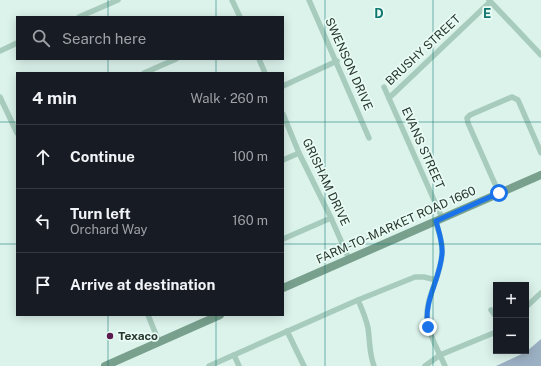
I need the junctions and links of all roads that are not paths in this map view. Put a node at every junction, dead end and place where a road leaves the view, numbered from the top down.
1 (118, 0) edge
2 (232, 0) edge
3 (309, 0) edge
4 (490, 1) edge
5 (81, 16) edge
6 (240, 16) edge
7 (16, 43) edge
8 (0, 51) edge
9 (541, 54) edge
10 (174, 60) edge
11 (259, 60) edge
12 (337, 61) junction
13 (146, 72) edge
14 (265, 72) edge
15 (284, 86) edge
16 (384, 87) dead end
17 (0, 96) edge
18 (388, 98) junction
19 (284, 116) edge
20 (16, 131) edge
21 (369, 138) dead end
22 (299, 153) junction
23 (541, 153) edge
24 (284, 160) edge
25 (541, 175) edge
26 (499, 193) junction
27 (331, 218) junction
28 (439, 220) junction
29 (284, 239) edge
30 (349, 259) junction
31 (436, 280) junction
32 (284, 288) edge
33 (541, 293) edge
34 (358, 300) junction
35 (529, 304) edge
36 (491, 310) dead end
37 (493, 313) edge
38 (148, 316) edge
39 (218, 316) edge
40 (287, 331) junction
41 (493, 333) edge
42 (159, 342) junction
43 (234, 355) junction
44 (440, 355) junction
45 (108, 366) edge
46 (209, 366) edge
47 (239, 366) edge
48 (304, 366) edge
49 (374, 366) edge
50 (425, 366) edge
51 (445, 366) edge

1 - 5 street
2 - 6 street
3 - 12 street, SWENSON DRIVE
4 - 9 street
4 - 18 street, BRUSHY STREET
7 - 8 street
10 - 13 street
11 - 14 street
12 - 15 street
12 - 21 street, SWENSON DRIVE
16 - 18 street, EVANS STREET
17 - 20 street
18 - 28 street, EVANS STREET
19 - 22 street, GRISHAM DRIVE
22 - 24 street
22 - 27 street, GRISHAM DRIVE
23 - 26 street
25 - 26 main road, FARM-TO-MARKET ROAD 1660
26 - 28 main road, FARM-TO-MARKET ROAD 1660
27 - 29 street
27 - 30 street, GRISHAM DRIVE
28 - 30 main road, FARM-TO-MARKET ROAD 1660
28 - 31 street, EVANS STREET
30 - 32 main road, FARM-TO-MARKET ROAD 1660
31 - 34 street
31 - 44 street, EVANS STREET
33 - 35 street
34 - 40 street
34 - 49 street
36 - 37 street
38 - 42 street
39 - 42 main road
40 - 43 street
40 - 48 street
41 - 44 street
42 - 45 main road
43 - 46 street
43 - 47 street
44 - 50 street
44 - 51 street, EVANS STREET

